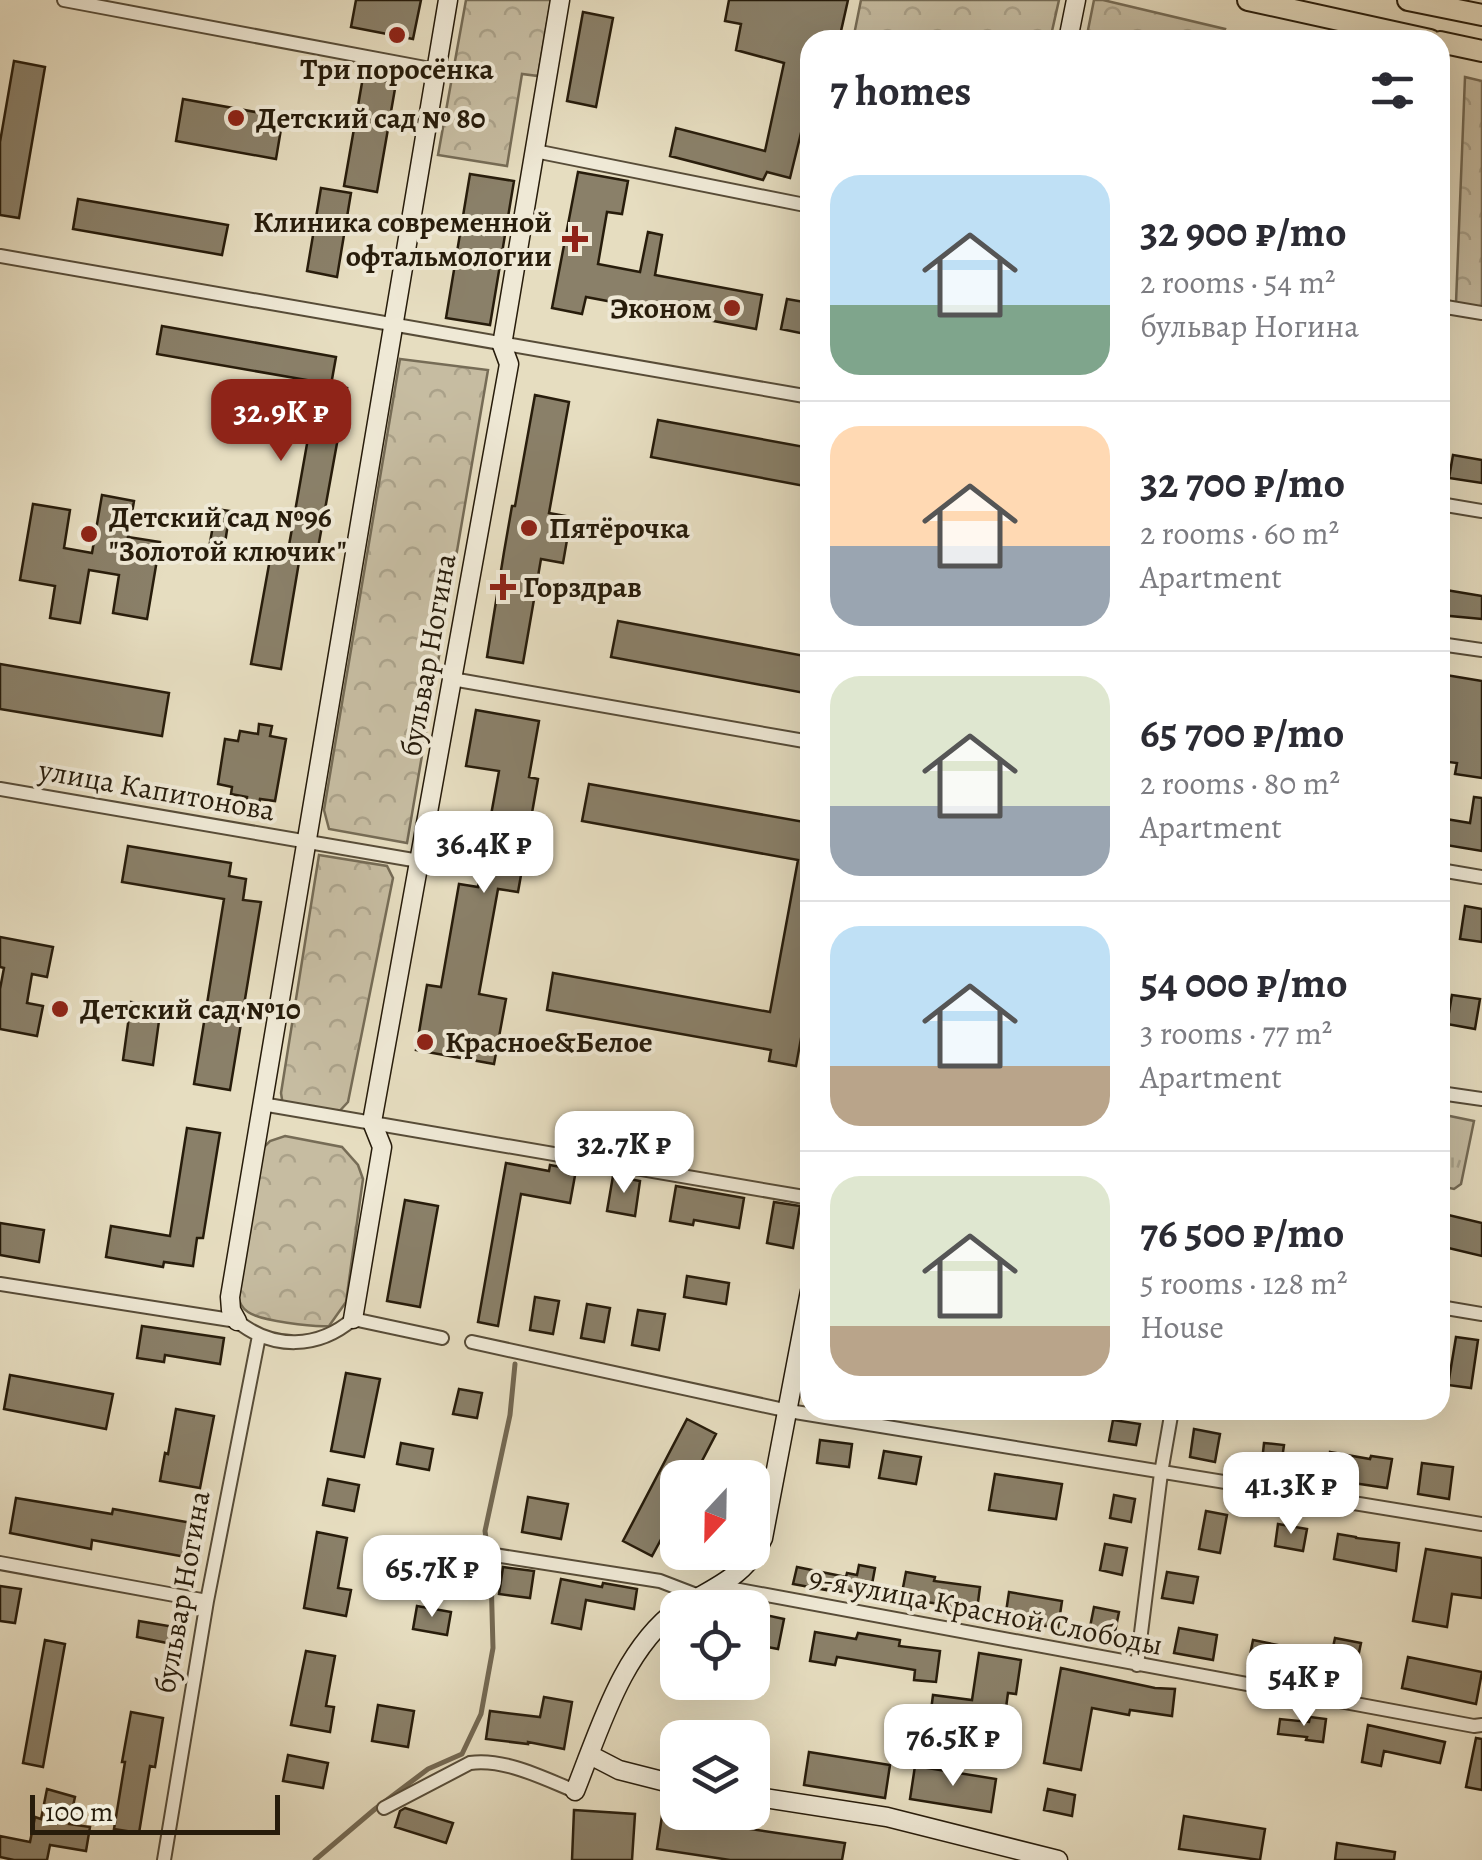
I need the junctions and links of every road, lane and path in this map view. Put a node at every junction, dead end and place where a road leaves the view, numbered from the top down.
1 (64, 0) edge
2 (448, 0) edge
3 (560, 0) edge
4 (1076, 0) edge
5 (1248, 0) edge
6 (1408, 0) edge
7 (1482, 16) edge
8 (1070, 30) edge
9 (1384, 30) edge
10 (1450, 44) edge
11 (1482, 51) edge
12 (436, 70) junction
13 (535, 151) junction
14 (800, 204) edge
15 (0, 256) edge
16 (1450, 308) edge
17 (1482, 313) edge
18 (393, 326) junction
19 (502, 345) junction
20 (800, 394) edge
21 (1450, 506) edge
22 (1482, 511) edge
23 (1450, 645) edge
24 (1482, 650) edge
25 (452, 679) junction
26 (800, 740) edge
27 (0, 789) edge
28 (306, 841) junction
29 (419, 861) junction
30 (1450, 872) edge
31 (1482, 877) edge
32 (1450, 1094) edge
33 (1482, 1099) edge
34 (262, 1104) junction
35 (372, 1122) junction
36 (800, 1196) edge
37 (0, 1284) edge
38 (1450, 1309) edge
39 (1482, 1314) edge
40 (353, 1319) junction
41 (238, 1321) junction
42 (259, 1336) junction
43 (442, 1338) dead end
44 (472, 1342) dead end
45 (800, 1349) edge
46 (789, 1412) junction
47 (800, 1414) edge
48 (838, 1420) edge
49 (1170, 1420) edge
50 (1161, 1473) junction
51 (1482, 1524) edge
52 (488, 1554) dead end
53 (0, 1564) edge
54 (716, 1586) junction
55 (683, 1590) edge
56 (709, 1590) edge
57 (207, 1601) junction
58 (660, 1624) edge
59 (1137, 1664) junction
60 (1482, 1725) edge
61 (590, 1755) junction
62 (660, 1780) edge
63 (574, 1791) joint
64 (770, 1799) edge
65 (384, 1808) dead end
66 (164, 1860) edge
67 (1058, 1860) edge

1 - 12 street
2 - 12 street
3 - 13 street, бульвар Ногина
4 - 8 street
5 - 9 main road
6 - 7 main road
10 - 11 main road
12 - 18 street
13 - 14 street
13 - 19 street, бульвар Ногина
15 - 18 street
16 - 17 street
18 - 19 street
18 - 28 street
19 - 20 street
19 - 25 street, бульвар Ногина
21 - 22 street
23 - 24 street
25 - 26 street
25 - 29 street, бульвар Ногина
27 - 28 street, улица Капитонова
28 - 29 street, улица Капитонова
28 - 34 street
29 - 35 street, бульвар Ногина
30 - 31 street
32 - 33 street
34 - 35 street
34 - 41 street
35 - 36 street
35 - 40 street, бульвар Ногина
37 - 41 street
38 - 39 street
40 - 42 street
40 - 43 street
41 - 42 street
42 - 57 street, бульвар Ногина
44 - 46 street
45 - 46 street
46 - 47 street
46 - 54 street
48 - 50 street
49 - 50 street
50 - 51 street
50 - 59 street
52 - 55 street
53 - 57 street
54 - 56 street
54 - 59 street, 9-я улица Красной Слободы
57 - 66 street, бульвар Ногина
58 - 61 street
59 - 60 street, 9-я улица Красной Слободы
61 - 62 street
61 - 63 street
63 - 65 street
64 - 67 street

